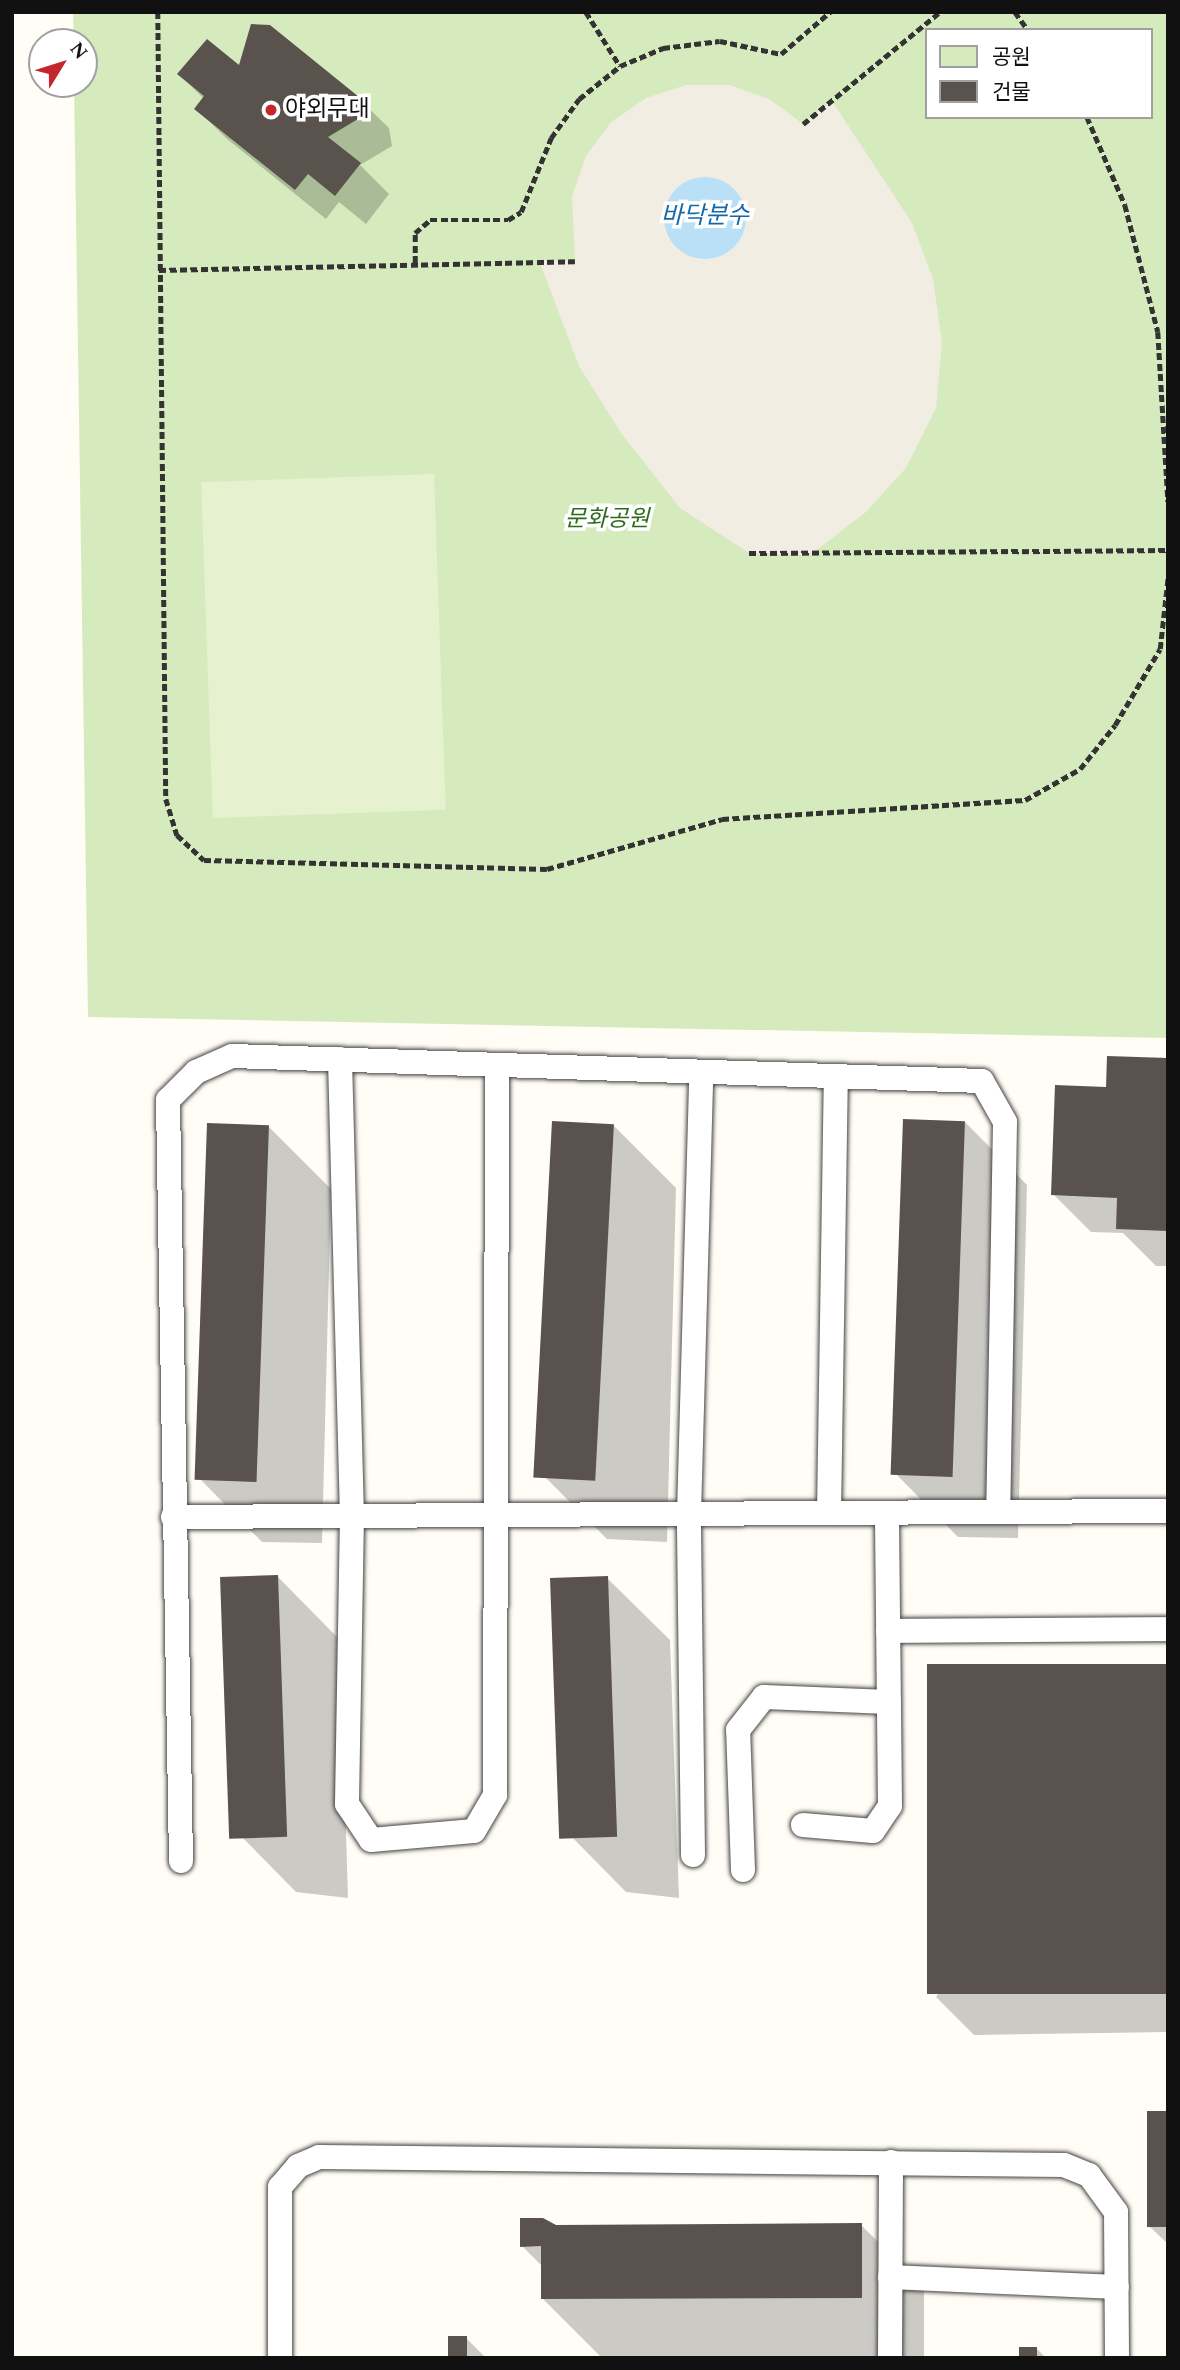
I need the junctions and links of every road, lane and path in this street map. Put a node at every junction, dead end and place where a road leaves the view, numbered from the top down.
1 (158, 12) edge
2 (586, 12) edge
3 (830, 12) edge
4 (940, 12) edge
5 (1016, 12) edge
6 (1027, 28) edge
7 (621, 66) junction
8 (1088, 119) edge
9 (803, 124) dead end
10 (575, 261) dead end
11 (415, 263) junction
12 (159, 270) junction
13 (1168, 502) edge
14 (1168, 551) edge
15 (749, 553) dead end
16 (1168, 577) edge
17 (341, 1059) junction
18 (497, 1065) junction
19 (701, 1072) junction
20 (836, 1077) junction
21 (1168, 1511) edge
22 (998, 1512) junction
23 (829, 1513) junction
24 (887, 1513) junction
25 (689, 1514) junction
26 (494, 1515) junction
27 (352, 1516) junction
28 (173, 1517) junction
29 (1168, 1629) edge
30 (888, 1631) junction
31 (889, 1702) junction
32 (803, 1825) dead end
33 (693, 1855) dead end
34 (181, 1861) dead end
35 (743, 1870) dead end
36 (891, 2162) junction
37 (890, 2277) junction
38 (1117, 2287) junction
39 (280, 2358) edge
40 (890, 2358) edge
41 (1117, 2358) edge

1 - 12 path
2 - 7 path
3 - 7 path
4 - 9 path
5 - 6 path
7 - 11 path
8 - 13 path
10 - 11 path
11 - 12 path
12 - 16 path
14 - 15 path
17 - 18 lane
17 - 27 lane
17 - 28 lane
18 - 19 lane
18 - 26 lane
19 - 20 lane
19 - 25 lane
20 - 22 lane
20 - 23 lane
21 - 22 lane
22 - 24 lane
23 - 24 lane
23 - 25 lane
24 - 30 lane
25 - 26 lane
25 - 33 lane
26 - 27 lane
26 - 27 lane
27 - 28 lane
28 - 34 lane
29 - 30 lane
30 - 31 lane
31 - 32 lane
31 - 35 lane
36 - 37 lane
36 - 38 lane
36 - 39 lane
37 - 38 lane
37 - 40 lane
38 - 41 lane

